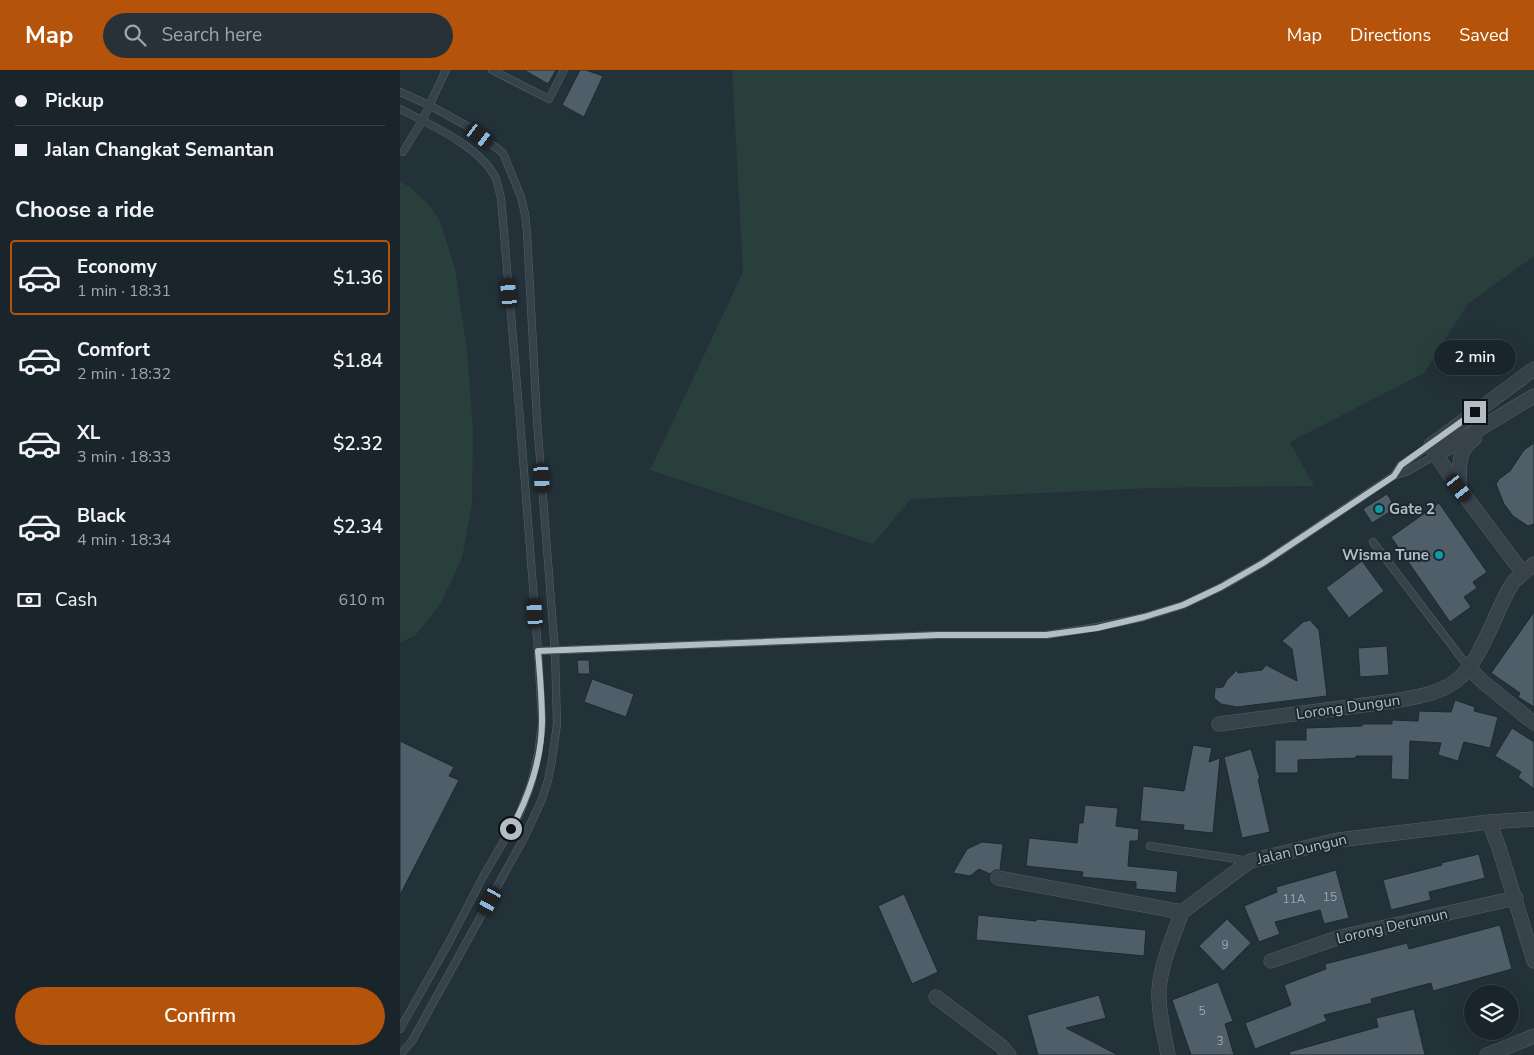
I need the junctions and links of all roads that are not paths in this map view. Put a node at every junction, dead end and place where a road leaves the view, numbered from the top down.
1 (446, 70) edge
2 (492, 70) edge
3 (564, 70) edge
4 (400, 92) edge
5 (429, 105) junction
6 (400, 109) edge
7 (422, 121) junction
8 (403, 152) dead end
9 (1534, 369) edge
10 (1534, 396) edge
11 (1516, 408) junction
12 (1433, 450) junction
13 (1394, 476) junction
14 (1459, 488) junction
15 (1373, 542) dead end
16 (1534, 564) edge
17 (1523, 573) junction
18 (538, 651) junction
19 (555, 652) junction
20 (1469, 668) junction
21 (1534, 723) edge
22 (1219, 724) dead end
23 (1534, 819) edge
24 (1489, 822) junction
25 (1150, 846) dead end
26 (1250, 861) junction
27 (998, 878) dead end
28 (1516, 898) junction
29 (1182, 912) junction
30 (1534, 960) edge
31 (1272, 961) dead end
32 (936, 997) dead end
33 (400, 1029) edge
34 (1534, 1036) edge
35 (400, 1055) edge
36 (1009, 1055) edge
37 (1168, 1055) edge
38 (1487, 1055) edge

1 - 5 lane
2 - 3 lane
4 - 5 lane
5 - 7 lane
5 - 19 lane
6 - 7 lane
7 - 8 lane
7 - 18 lane
9 - 12 street
10 - 11 street
11 - 12 street
11 - 14 street
12 - 13 lane
12 - 13 lane
12 - 14 street
13 - 19 lane
14 - 17 street
15 - 20 lane
16 - 17 street, Lorong Dungun
17 - 20 street, Lorong Dungun
18 - 19 lane
18 - 33 lane
19 - 35 lane
20 - 21 street
20 - 22 street, Lorong Dungun
23 - 24 street, Jalan Dungun
24 - 26 street, Jalan Dungun
24 - 28 street
25 - 26 lane
26 - 29 street, Jalan Dungun
27 - 29 street
28 - 30 street
28 - 31 street, Lorong Derumun
29 - 37 street
32 - 36 street
34 - 38 street

